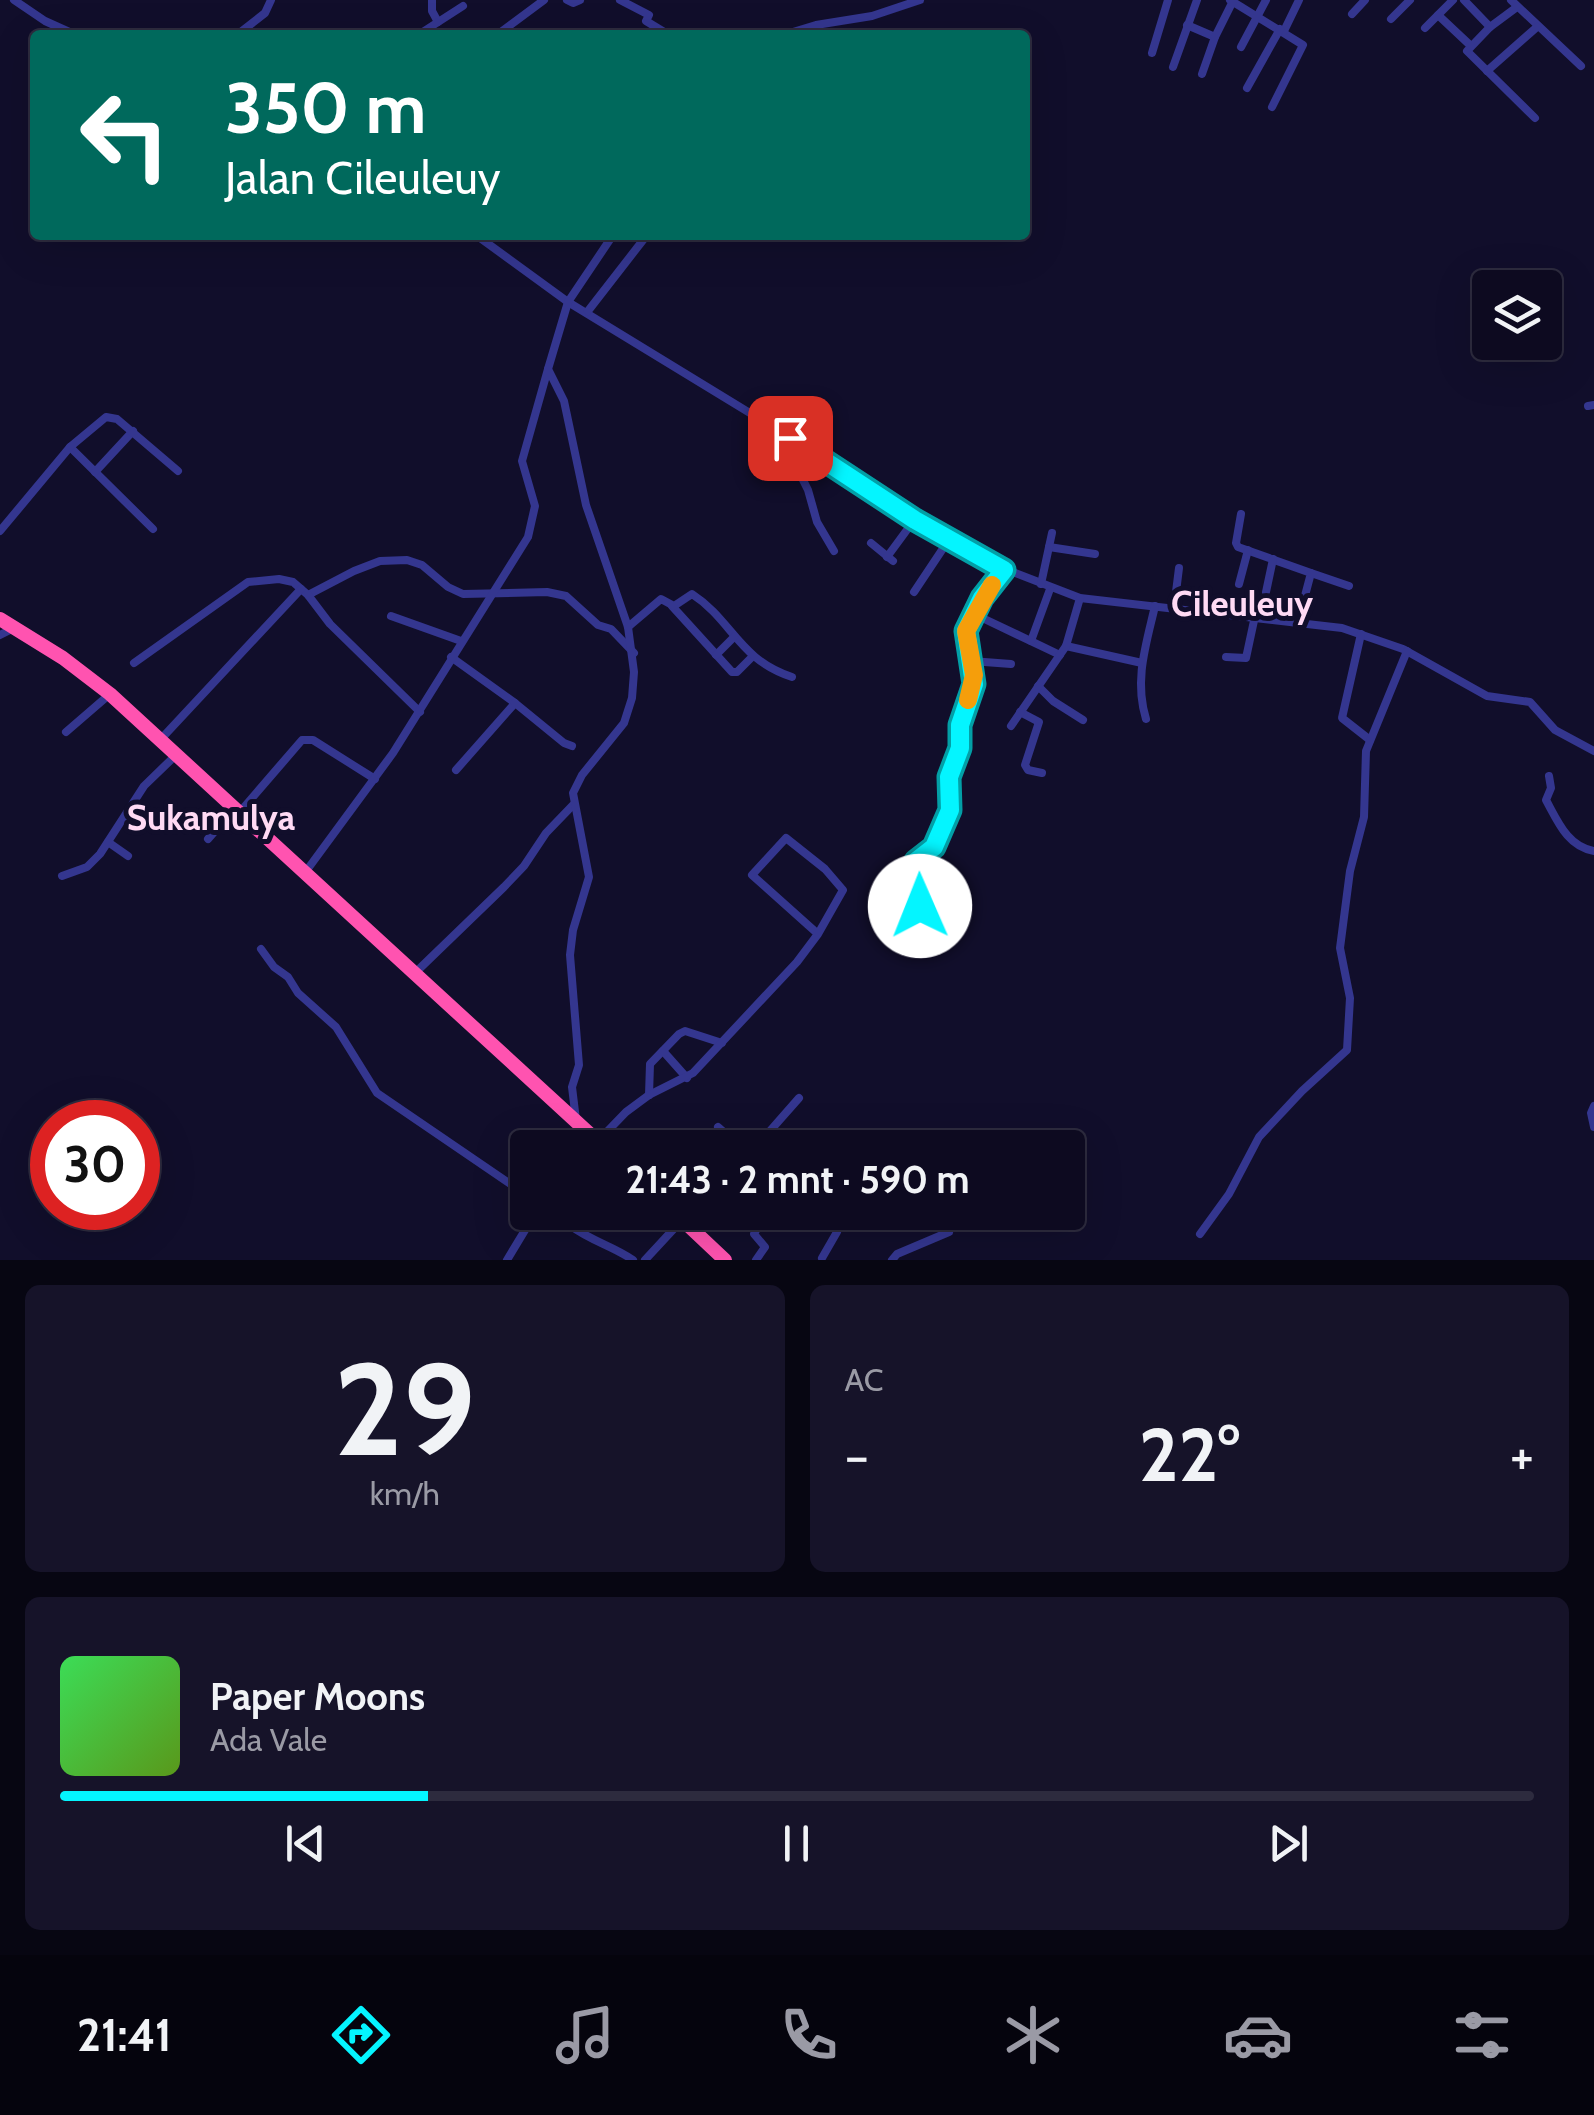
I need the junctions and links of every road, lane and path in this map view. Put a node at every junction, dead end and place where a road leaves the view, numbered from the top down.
1 (14, 0) edge
2 (271, 0) edge
3 (432, 0) edge
4 (544, 0) edge
5 (567, 0) edge
6 (580, 0) edge
7 (620, 0) edge
8 (920, 0) edge
9 (1168, 0) edge
10 (1197, 0) edge
11 (1266, 0) edge
12 (1300, 0) edge
13 (1365, 0) edge
14 (1410, 0) edge
15 (1452, 0) edge
16 (1464, 0) edge
17 (1233, 1) edge
18 (1514, 4) edge
19 (464, 6) dead end
20 (1352, 14) dead end
21 (1438, 15) junction
22 (1258, 16) junction
23 (1391, 18) dead end
24 (438, 22) junction
25 (812, 25) junction
26 (1187, 25) junction
27 (1537, 26) junction
28 (1490, 27) junction
29 (1424, 28) dead end
30 (65, 30) edge
31 (243, 30) edge
32 (426, 30) edge
33 (503, 30) edge
34 (660, 30) edge
35 (796, 30) edge
36 (814, 30) edge
37 (1282, 30) junction
38 (1214, 37) junction
39 (1471, 46) junction
40 (1241, 47) dead end
41 (1152, 53) dead end
42 (1581, 66) dead end
43 (1174, 67) dead end
44 (1487, 71) junction
45 (1202, 74) dead end
46 (1247, 88) dead end
47 (1272, 107) dead end
48 (1535, 118) dead end
49 (483, 240) edge
50 (610, 240) edge
51 (642, 240) edge
52 (568, 302) junction
53 (588, 312) junction
54 (548, 369) junction
55 (813, 410) dead end
56 (133, 432) junction
57 (794, 440) junction
58 (70, 447) junction
59 (814, 456) junction
60 (178, 471) dead end
61 (95, 472) junction
62 (1241, 514) dead end
63 (915, 520) junction
64 (153, 529) dead end
65 (0, 532) edge
66 (1052, 533) dead end
67 (950, 538) junction
68 (871, 543) dead end
69 (1049, 547) junction
70 (1248, 550) junction
71 (834, 551) dead end
72 (1095, 554) dead end
73 (1273, 559) junction
74 (1179, 568) dead end
75 (1004, 570) junction
76 (1311, 574) junction
77 (1041, 584) junction
78 (1239, 584) dead end
79 (1350, 586) dead end
80 (1050, 588) junction
81 (304, 592) junction
82 (914, 592) dead end
83 (1266, 592) dead end
84 (491, 594) junction
85 (1080, 598) junction
86 (672, 606) junction
87 (1154, 606) junction
88 (1174, 608) junction
89 (974, 614) junction
90 (390, 616) dead end
91 (1255, 616) junction
92 (0, 619) edge
93 (1298, 622) junction
94 (628, 628) junction
95 (7, 631) edge
96 (1360, 634) junction
97 (734, 637) junction
98 (461, 641) junction
99 (1032, 641) junction
100 (1066, 646) junction
101 (1407, 651) junction
102 (634, 653) junction
103 (716, 654) junction
104 (1060, 655) junction
105 (451, 657) junction
106 (752, 657) junction
107 (1226, 658) dead end
108 (971, 661) junction
109 (134, 663) dead end
110 (1142, 663) junction
111 (1011, 664) dead end
112 (792, 677) dead end
113 (1038, 686) junction
114 (110, 694) junction
115 (515, 704) junction
116 (420, 712) junction
117 (1020, 712) junction
118 (1146, 719) dead end
119 (1083, 720) dead end
120 (1011, 726) dead end
121 (66, 732) dead end
122 (161, 740) junction
123 (1370, 740) junction
124 (572, 746) dead end
125 (1594, 751) edge
126 (177, 754) junction
127 (456, 770) dead end
128 (1042, 774) dead end
129 (1550, 776) dead end
130 (375, 779) junction
131 (573, 805) junction
132 (237, 810) junction
133 (208, 839) dead end
134 (108, 842) junction
135 (1594, 851) edge
136 (128, 856) dead end
137 (916, 861) junction
138 (906, 862) dead end
139 (304, 874) junction
140 (62, 876) dead end
141 (920, 906) dead end
142 (818, 934) junction
143 (261, 948) dead end
144 (415, 973) junction
145 (722, 1043) junction
146 (663, 1051) junction
147 (687, 1078) junction
148 (572, 1087) junction
149 (649, 1094) junction
150 (799, 1098) dead end
151 (553, 1099) junction
152 (1594, 1106) edge
153 (576, 1120) junction
154 (718, 1128) dead end
155 (1594, 1128) edge
156 (587, 1130) edge
157 (612, 1130) edge
158 (720, 1130) edge
159 (771, 1130) edge
160 (510, 1184) edge
161 (525, 1230) edge
162 (577, 1230) edge
163 (667, 1230) edge
164 (693, 1230) edge
165 (701, 1230) edge
166 (756, 1230) edge
167 (837, 1232) dead end
168 (950, 1232) dead end
169 (1200, 1234) dead end
170 (698, 1235) junction
171 (507, 1260) edge
172 (633, 1260) edge
173 (644, 1260) edge
174 (725, 1260) edge
175 (756, 1260) edge
176 (822, 1260) edge
177 (892, 1260) edge

1 - 30 street
2 - 31 street
3 - 24 street
4 - 33 street
5 - 6 street
7 - 34 street
8 - 25 street
9 - 41 street
10 - 26 street
11 - 22 street
12 - 37 street
13 - 20 street
14 - 23 street
15 - 21 street
16 - 28 street
17 - 22 street
17 - 38 street
18 - 27 street
18 - 28 street
19 - 24 street
21 - 29 street
21 - 39 street
22 - 37 street
22 - 40 street
24 - 32 street
25 - 35 street
25 - 36 street
26 - 38 street
26 - 43 street
27 - 42 street
27 - 44 street
28 - 39 street
37 - 46 street
37 - 47 street
38 - 45 street
39 - 44 street
44 - 48 street
49 - 52 street
50 - 52 street
51 - 53 street
52 - 53 street
52 - 54 street
53 - 57 street
54 - 84 street
54 - 94 street
55 - 57 street
56 - 58 street
56 - 60 street
56 - 61 street
57 - 59 street
58 - 61 street
58 - 65 street
59 - 63 street
59 - 71 street
61 - 64 street
62 - 70 street
63 - 67 street
63 - 68 street
66 - 69 street
67 - 75 street
67 - 82 street
69 - 72 street
69 - 77 street
70 - 73 street
70 - 78 street
73 - 76 street
73 - 83 street
74 - 88 street
75 - 77 street
75 - 89 street
76 - 79 street
76 - 93 street
77 - 80 street
80 - 85 street
80 - 99 street
81 - 84 street
81 - 109 street
81 - 116 street
81 - 122 street
84 - 98 street
84 - 102 street
85 - 87 street
85 - 100 street
86 - 94 street
86 - 97 street
86 - 103 street
87 - 88 street
87 - 110 street
88 - 91 street
89 - 99 street
89 - 108 street
90 - 98 street
91 - 93 street
91 - 107 street
92 - 95 highway
93 - 96 street
94 - 102 street
95 - 114 highway
96 - 101 street
96 - 123 street
97 - 103 street
97 - 106 street
98 - 105 street
99 - 104 street
100 - 104 street
100 - 110 street
101 - 123 street
101 - 125 street
102 - 131 street
103 - 106 street
104 - 113 street
105 - 115 street
105 - 116 street
106 - 112 street
108 - 111 street
108 - 137 street
110 - 118 street
113 - 117 street
113 - 119 street
114 - 121 street
114 - 122 highway
115 - 124 street
115 - 127 street
116 - 130 street
117 - 120 street
117 - 128 street
122 - 126 highway
123 - 169 street
126 - 132 highway
126 - 134 street
129 - 135 street
130 - 132 street
130 - 139 street
131 - 144 street
131 - 148 street
132 - 133 street
132 - 139 highway
134 - 136 street
134 - 140 street
137 - 138 street
137 - 141 street
139 - 144 highway
142 - 142 street
142 - 145 street
143 - 160 street
144 - 151 highway
145 - 146 street
145 - 147 street
146 - 147 street
146 - 149 street
147 - 149 street
148 - 151 street
148 - 153 street
149 - 157 street
150 - 159 street
151 - 153 highway
152 - 155 street
153 - 156 highway
154 - 158 street
161 - 171 street
162 - 172 street
163 - 173 street
164 - 170 highway
165 - 170 street
166 - 175 street
167 - 176 street
168 - 177 street
170 - 174 highway

